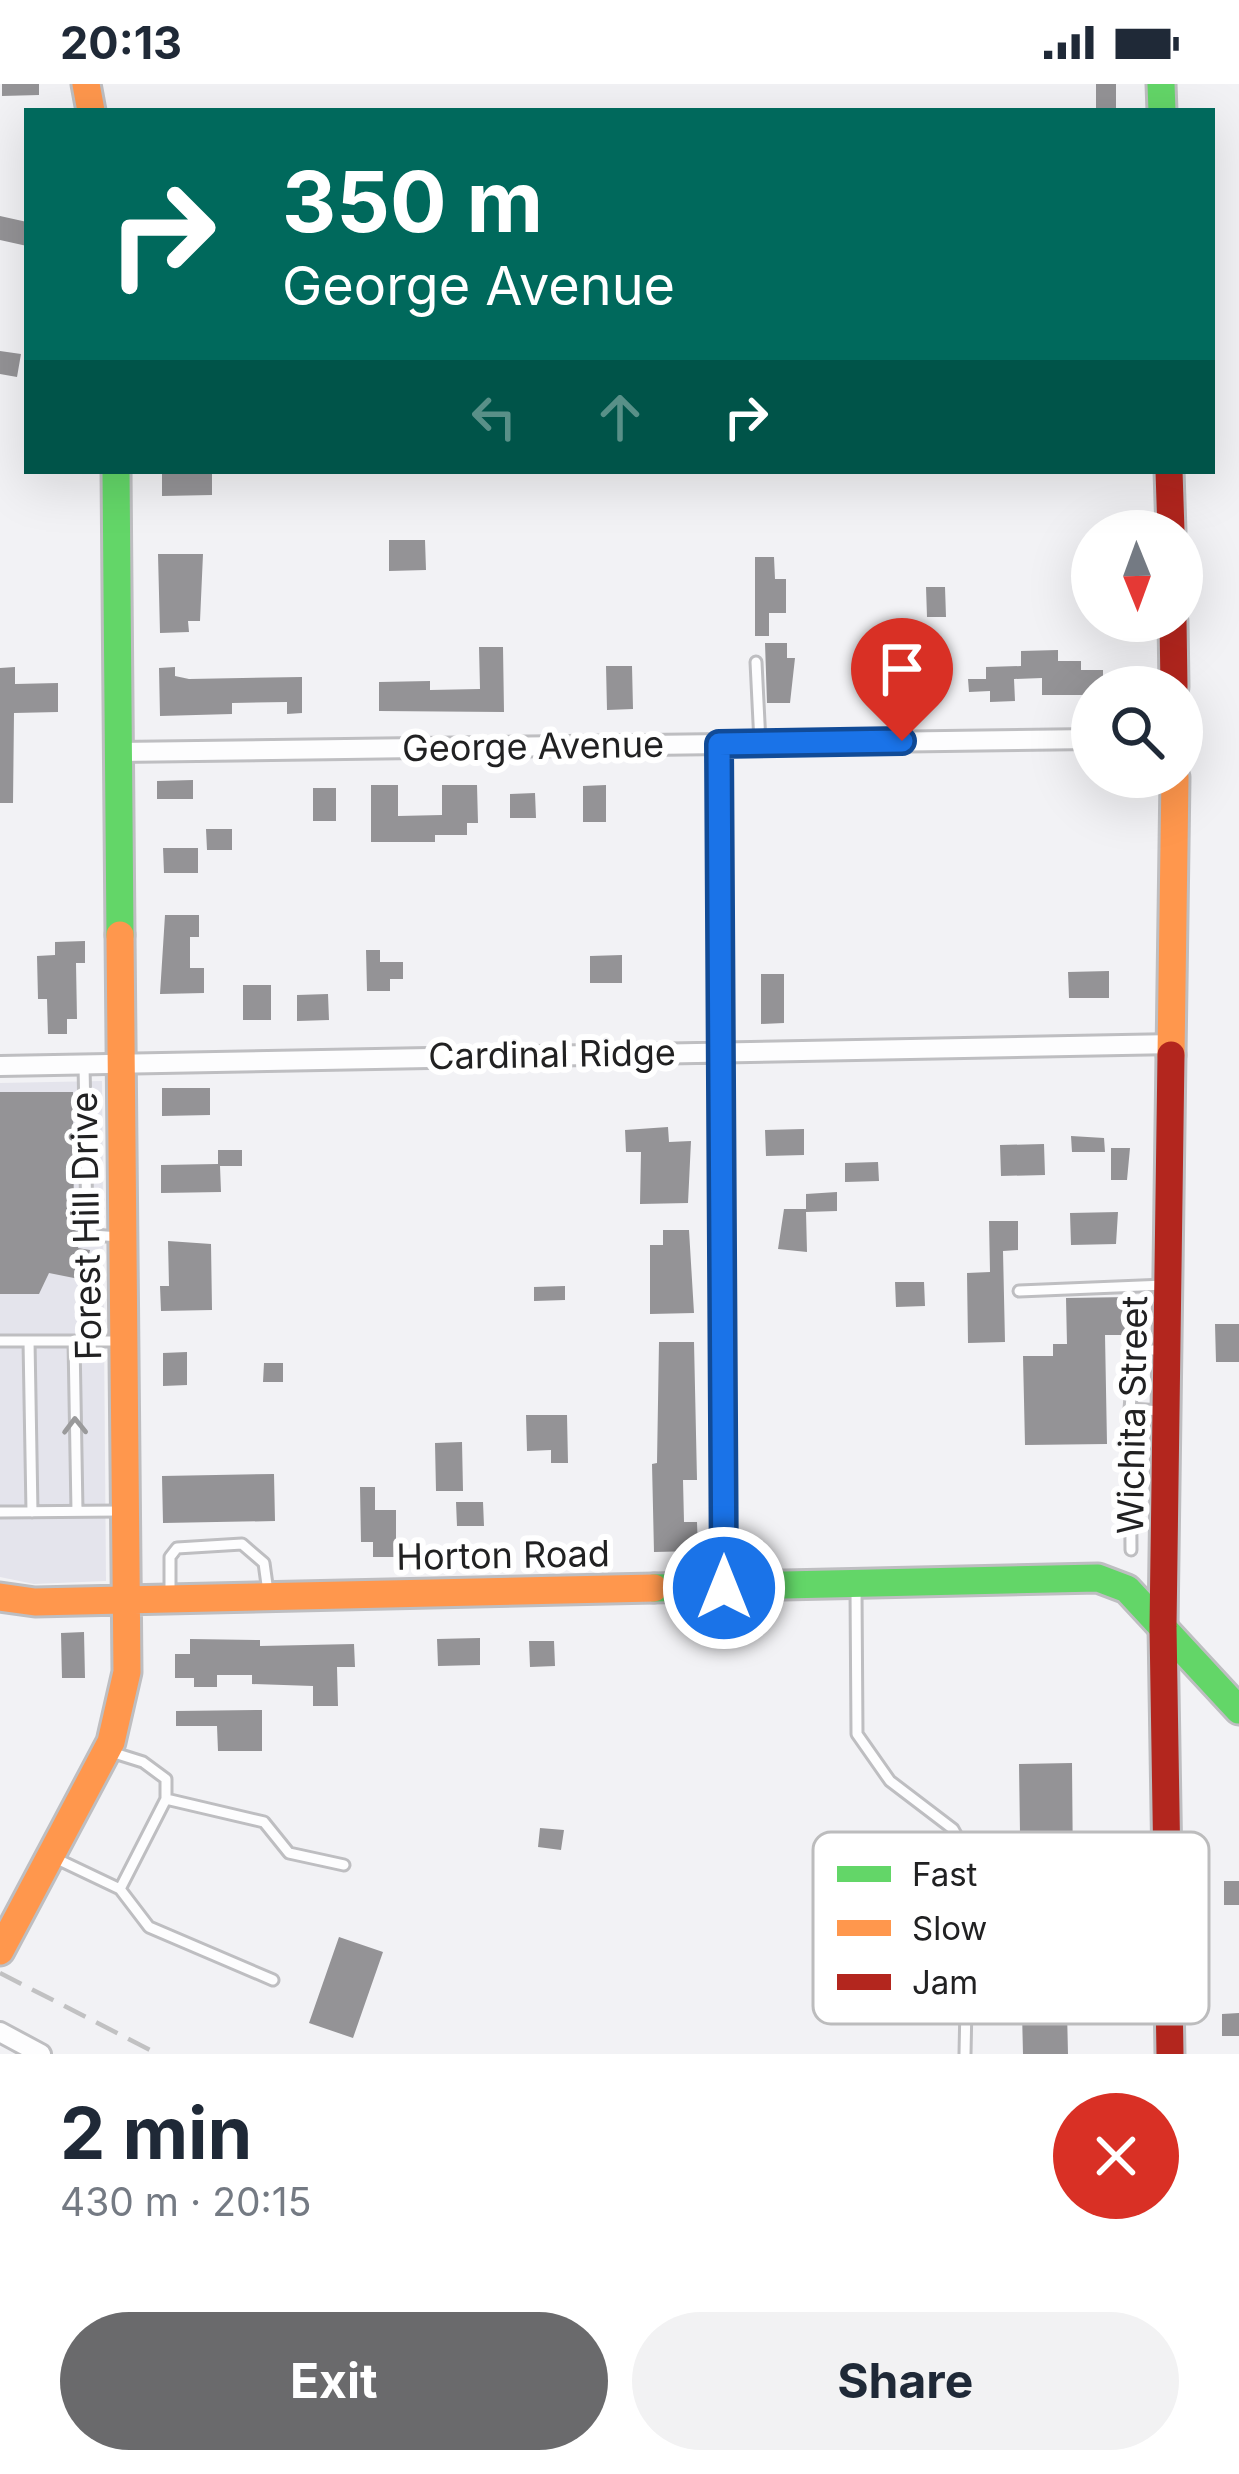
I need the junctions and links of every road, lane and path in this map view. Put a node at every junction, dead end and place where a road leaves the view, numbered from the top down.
1 (116, 474) edge
2 (1169, 474) edge
3 (1170, 510) edge
4 (756, 662) dead end
5 (1071, 739) edge
6 (760, 743) junction
7 (719, 744) junction
8 (118, 752) junction
9 (1175, 798) edge
10 (1175, 1044) junction
11 (722, 1050) junction
12 (121, 1062) junction
13 (84, 1064) junction
14 (0, 1066) edge
15 (122, 1237) junction
16 (1171, 1286) junction
17 (1019, 1291) dead end
18 (124, 1340) junction
19 (0, 1341) edge
20 (29, 1341) junction
21 (74, 1341) junction
22 (1169, 1350) junction
23 (1130, 1409) junction
24 (1167, 1411) junction
25 (125, 1510) junction
26 (76, 1511) junction
27 (0, 1512) edge
28 (32, 1512) junction
29 (1131, 1550) dead end
30 (856, 1584) junction
31 (724, 1588) junction
32 (268, 1595) junction
33 (0, 1597) edge
34 (170, 1597) junction
35 (126, 1598) junction
36 (1163, 1627) junction
37 (1239, 1710) edge
38 (106, 1750) junction
39 (166, 1798) junction
40 (955, 1832) edge
41 (1166, 1832) edge
42 (50, 1856) junction
43 (344, 1865) dead end
44 (120, 1889) junction
45 (0, 1951) edge
46 (273, 1980) dead end
47 (965, 2024) edge
48 (1170, 2024) edge
49 (0, 2032) edge
50 (41, 2054) edge
51 (964, 2054) edge
52 (1170, 2054) edge

1 - 8 street, Forest Hill Drive
2 - 3 street
4 - 6 lane
5 - 6 street, George Avenue
6 - 7 street, George Avenue
7 - 8 street, George Avenue
7 - 11 street
8 - 12 street, Forest Hill Drive
9 - 10 street, Wichita Street
10 - 11 street, Cardinal Ridge
10 - 16 street, Wichita Street
11 - 12 street, Cardinal Ridge
11 - 31 street
12 - 13 street, Cardinal Ridge
12 - 15 street, Forest Hill Drive
13 - 14 street, Cardinal Ridge
13 - 15 lane
15 - 18 street, Forest Hill Drive
16 - 17 lane
16 - 22 street, Wichita Street
18 - 21 lane
18 - 25 street, Forest Hill Drive
19 - 20 lane
20 - 21 lane
20 - 28 lane
26 -> 21 lane
22 - 23 lane
22 - 24 street, Wichita Street
23 - 24 lane
23 - 29 lane
24 - 36 street, Wichita Street
25 - 26 lane
25 - 35 street, Forest Hill Drive
26 - 28 lane
27 - 28 lane
30 - 31 street, Horton Road
30 - 36 street, Horton Road
30 - 40 lane
31 - 32 street, Horton Road
32 - 34 street, Horton Road
32 - 34 lane
33 - 35 street, Horton Road
34 - 35 street, Horton Road
35 - 38 street, Forest Hill Drive
36 - 37 street, Horton Road
36 - 41 street, Wichita Street
38 - 39 lane
38 - 42 street, Forest Hill Drive
39 - 43 lane
39 - 44 lane
42 - 44 lane
42 - 45 street, Forest Hill Drive
44 - 46 lane
47 - 51 lane
48 - 52 street, Wichita Street
49 - 50 street

